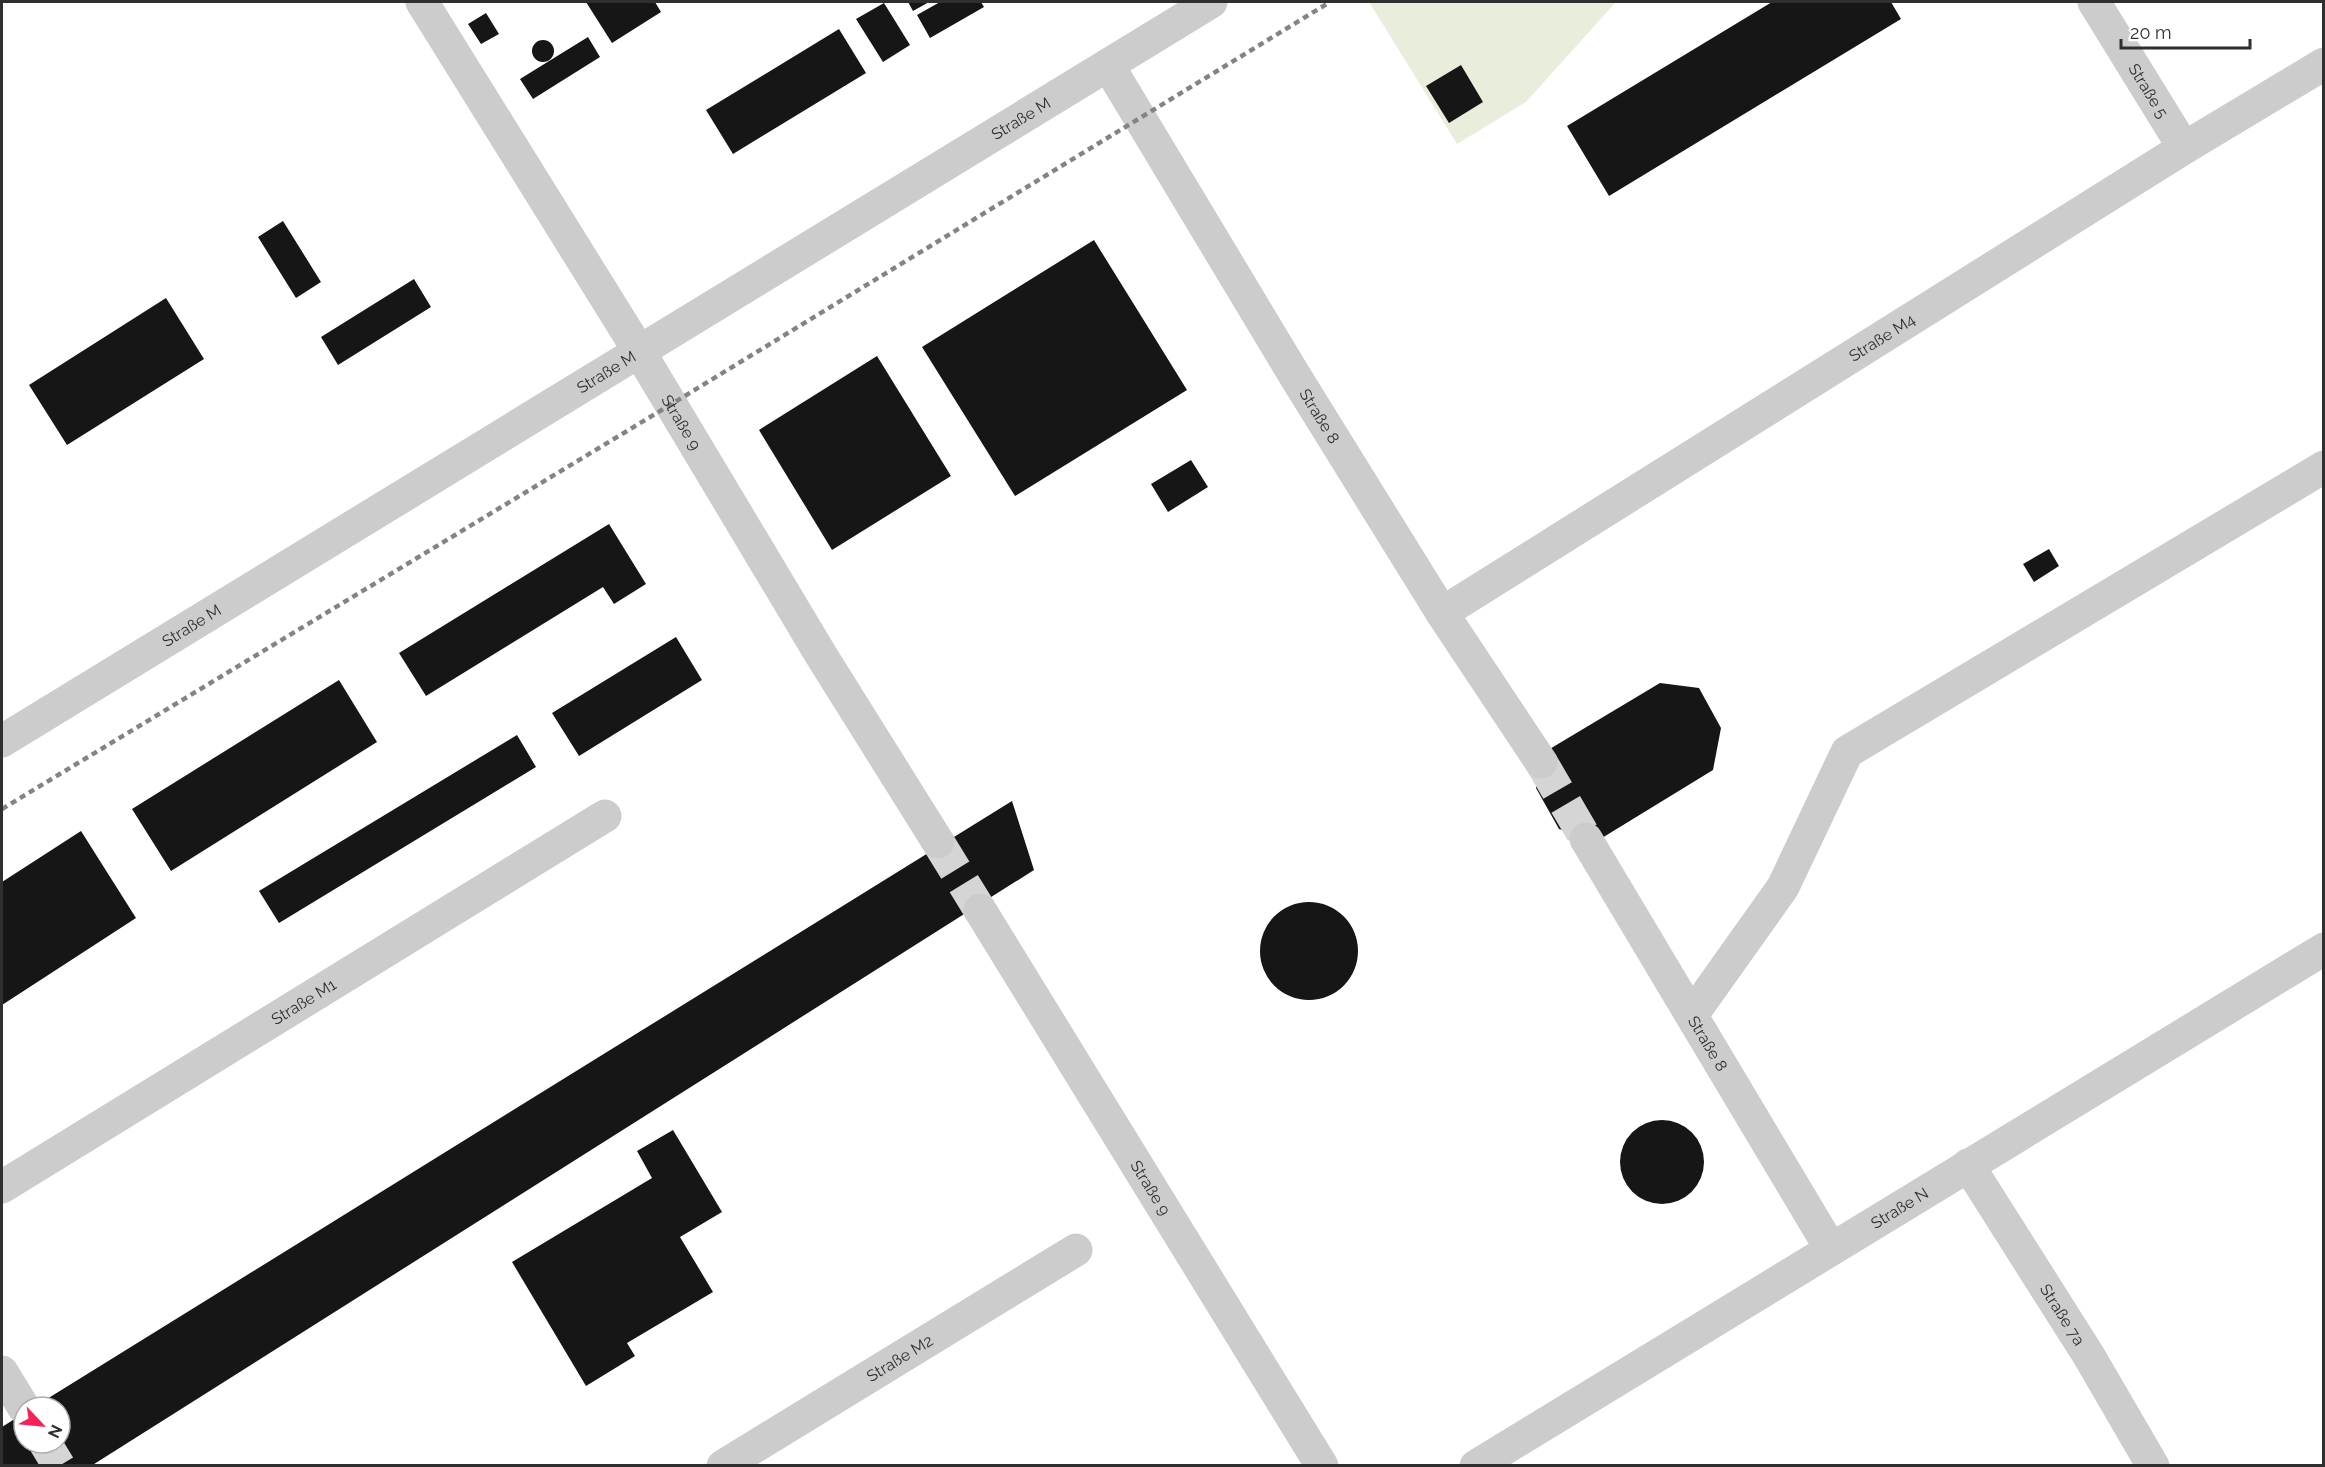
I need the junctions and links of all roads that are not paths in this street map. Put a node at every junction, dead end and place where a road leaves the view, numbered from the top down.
1 (422, 2) edge
2 (1211, 2) edge
3 (2094, 2) edge
4 (2324, 64) edge
5 (1108, 65) junction
6 (2184, 148) junction
7 (639, 351) junction
8 (2324, 467) edge
9 (1442, 613) junction
10 (2, 741) edge
11 (1540, 762) tunnel mouth
12 (605, 816) dead end
13 (1587, 839) tunnel mouth
14 (938, 842) tunnel mouth
15 (980, 910) tunnel mouth
16 (2324, 949) edge
17 (1692, 1015) junction
18 (1968, 1165) junction
19 (2, 1187) edge
20 (1831, 1249) junction
21 (1076, 1250) dead end
22 (2, 1371) edge
23 (16, 1395) edge
24 (723, 1466) edge
25 (1322, 1466) edge
26 (1476, 1466) edge
27 (2153, 1466) edge

1 - 7 lane, Straße 9
2 - 5 lane, Straße M
3 - 6 lane, Straße 5
4 - 6 lane, Straße M4
5 - 7 lane, Straße M
5 - 9 lane, Straße 8
6 - 9 lane, Straße M4
7 - 10 lane, Straße M
7 - 14 lane, Straße 9
8 - 17 lane
9 - 11 lane, Straße 8
12 - 19 lane, Straße M1
13 - 17 lane, Straße 8
15 - 25 lane, Straße 9
16 - 18 lane, Straße N
17 - 20 lane, Straße 8
18 - 20 lane, Straße N
18 - 27 lane, Straße 7a
20 - 26 lane, Straße N
21 - 24 lane, Straße M2
22 - 23 lane

